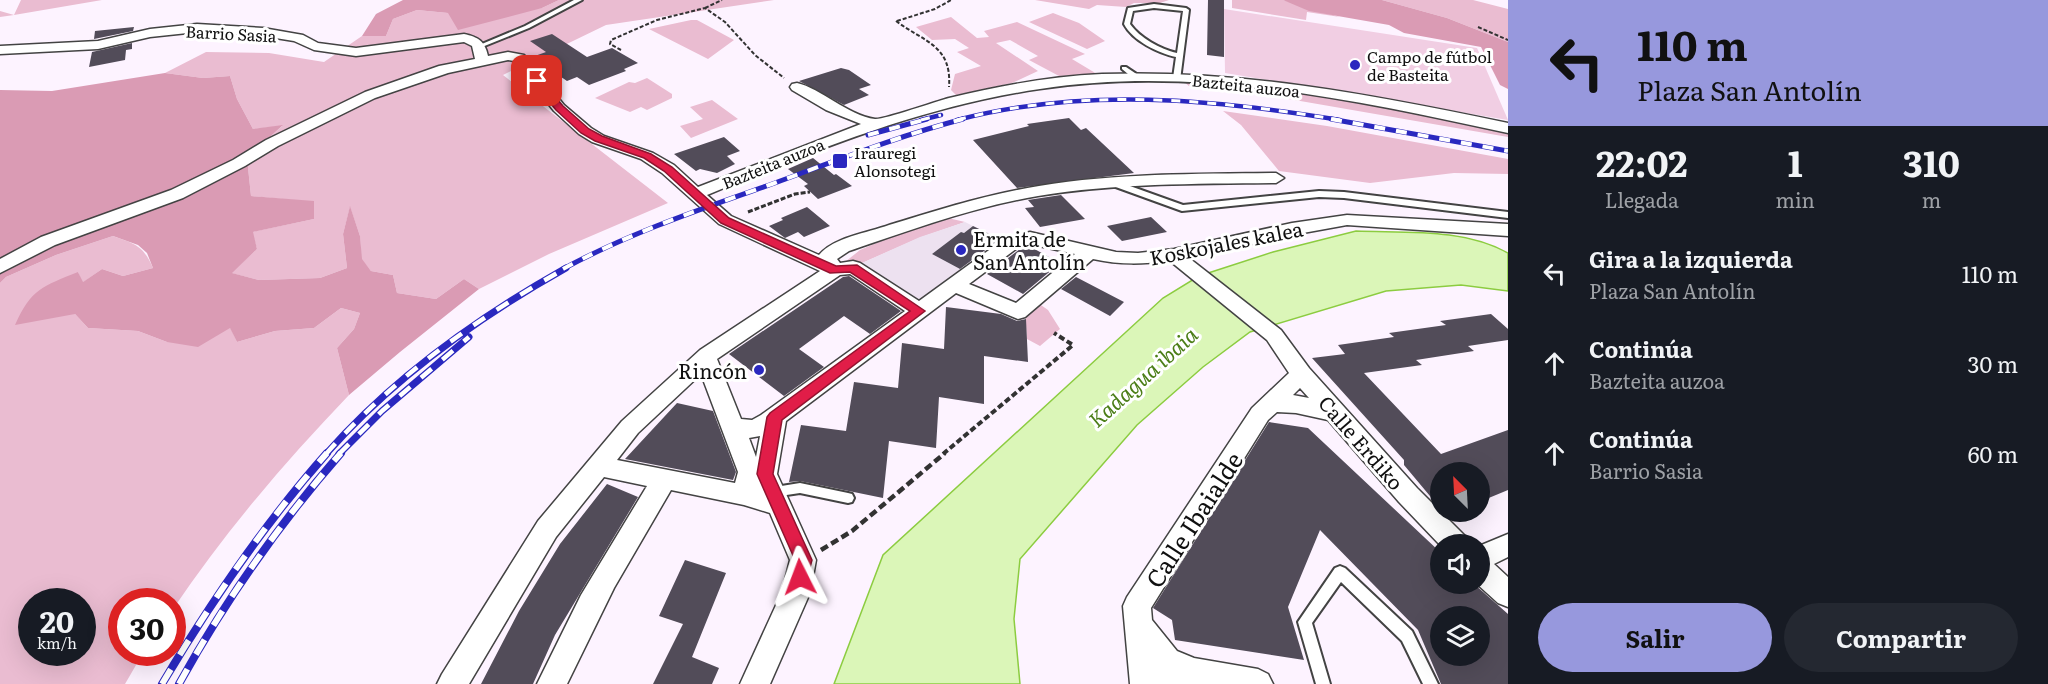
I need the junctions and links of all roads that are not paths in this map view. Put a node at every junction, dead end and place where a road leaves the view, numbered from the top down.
1 (579, 0) edge
2 (0, 50) edge
3 (481, 53) junction
4 (1179, 56) junction
5 (1124, 68) dead end
6 (1137, 77) junction
7 (1178, 78) junction
8 (797, 87) road end
9 (874, 124) junction
10 (1508, 128) edge
11 (1276, 178) dead end
12 (1116, 184) junction
13 (697, 193) junction
14 (1508, 214) edge
15 (1508, 230) edge
16 (1089, 252) junction
17 (1174, 255) junction
18 (0, 267) edge
19 (835, 270) junction
20 (954, 285) junction
21 (919, 311) junction
22 (706, 358) junction
23 (1301, 374) junction
24 (1272, 403) junction
25 (1336, 413) junction
26 (775, 417) junction
27 (732, 425) junction
28 (600, 466) junction
29 (666, 479) junction
30 (744, 495) junction
31 (848, 498) dead end
32 (777, 499) junction
33 (1446, 534) edge
34 (1508, 545) edge
35 (1490, 553) edge
36 (1490, 578) edge
37 (1508, 594) edge
38 (1139, 625) junction
39 (1189, 672) junction
40 (452, 684) edge
41 (552, 684) edge
42 (755, 684) edge
43 (1145, 684) edge
44 (1150, 684) edge
45 (1258, 684) edge
46 (1323, 684) edge
47 (1431, 684) edge

1 - 3 lane
2 - 3 street, Barrio Sasia
3 - 13 street, Barrio Sasia
3 - 18 street, Barrio Sasia
4 - 4 lane
4 - 7 lane
5 - 6 lane
6 - 7 street, Bazteita auzoa
6 - 9 street, Bazteita auzoa
7 - 10 street, Bazteita auzoa
8 - 9 street
9 - 13 street, Bazteita auzoa
11 - 12 street
12 - 14 lane
12 - 19 street
13 - 19 street, Bazteita auzoa
15 - 17 street, Koskojales kalea
16 - 17 street, Koskojales kalea
16 - 20 street, Koskojales kalea
16 - 20 street
17 - 23 street, Calle Erdiko
19 - 21 street, Bazteita auzoa
19 - 22 street
20 - 21 street, Koskojales kalea
21 - 26 street, Koskojales kalea
22 - 27 street
22 - 28 street
23 - 24 street, Calle Ibaialde
23 - 25 street, Calle Erdiko
24 - 25 street
24 - 38 street, Calle Ibaialde
25 - 33 street, Calle Erdiko
26 - 27 street, Koskojales kalea
26 - 32 street
27 - 30 street
28 - 29 street
28 - 40 street
29 - 30 street
29 - 41 street
30 - 32 street
31 - 32 lane
32 - 42 street
34 - 35 street
36 - 37 street
38 - 39 street
38 - 43 street, Calle Ibaialde
39 - 44 street
39 - 45 street
46 - 47 lane

